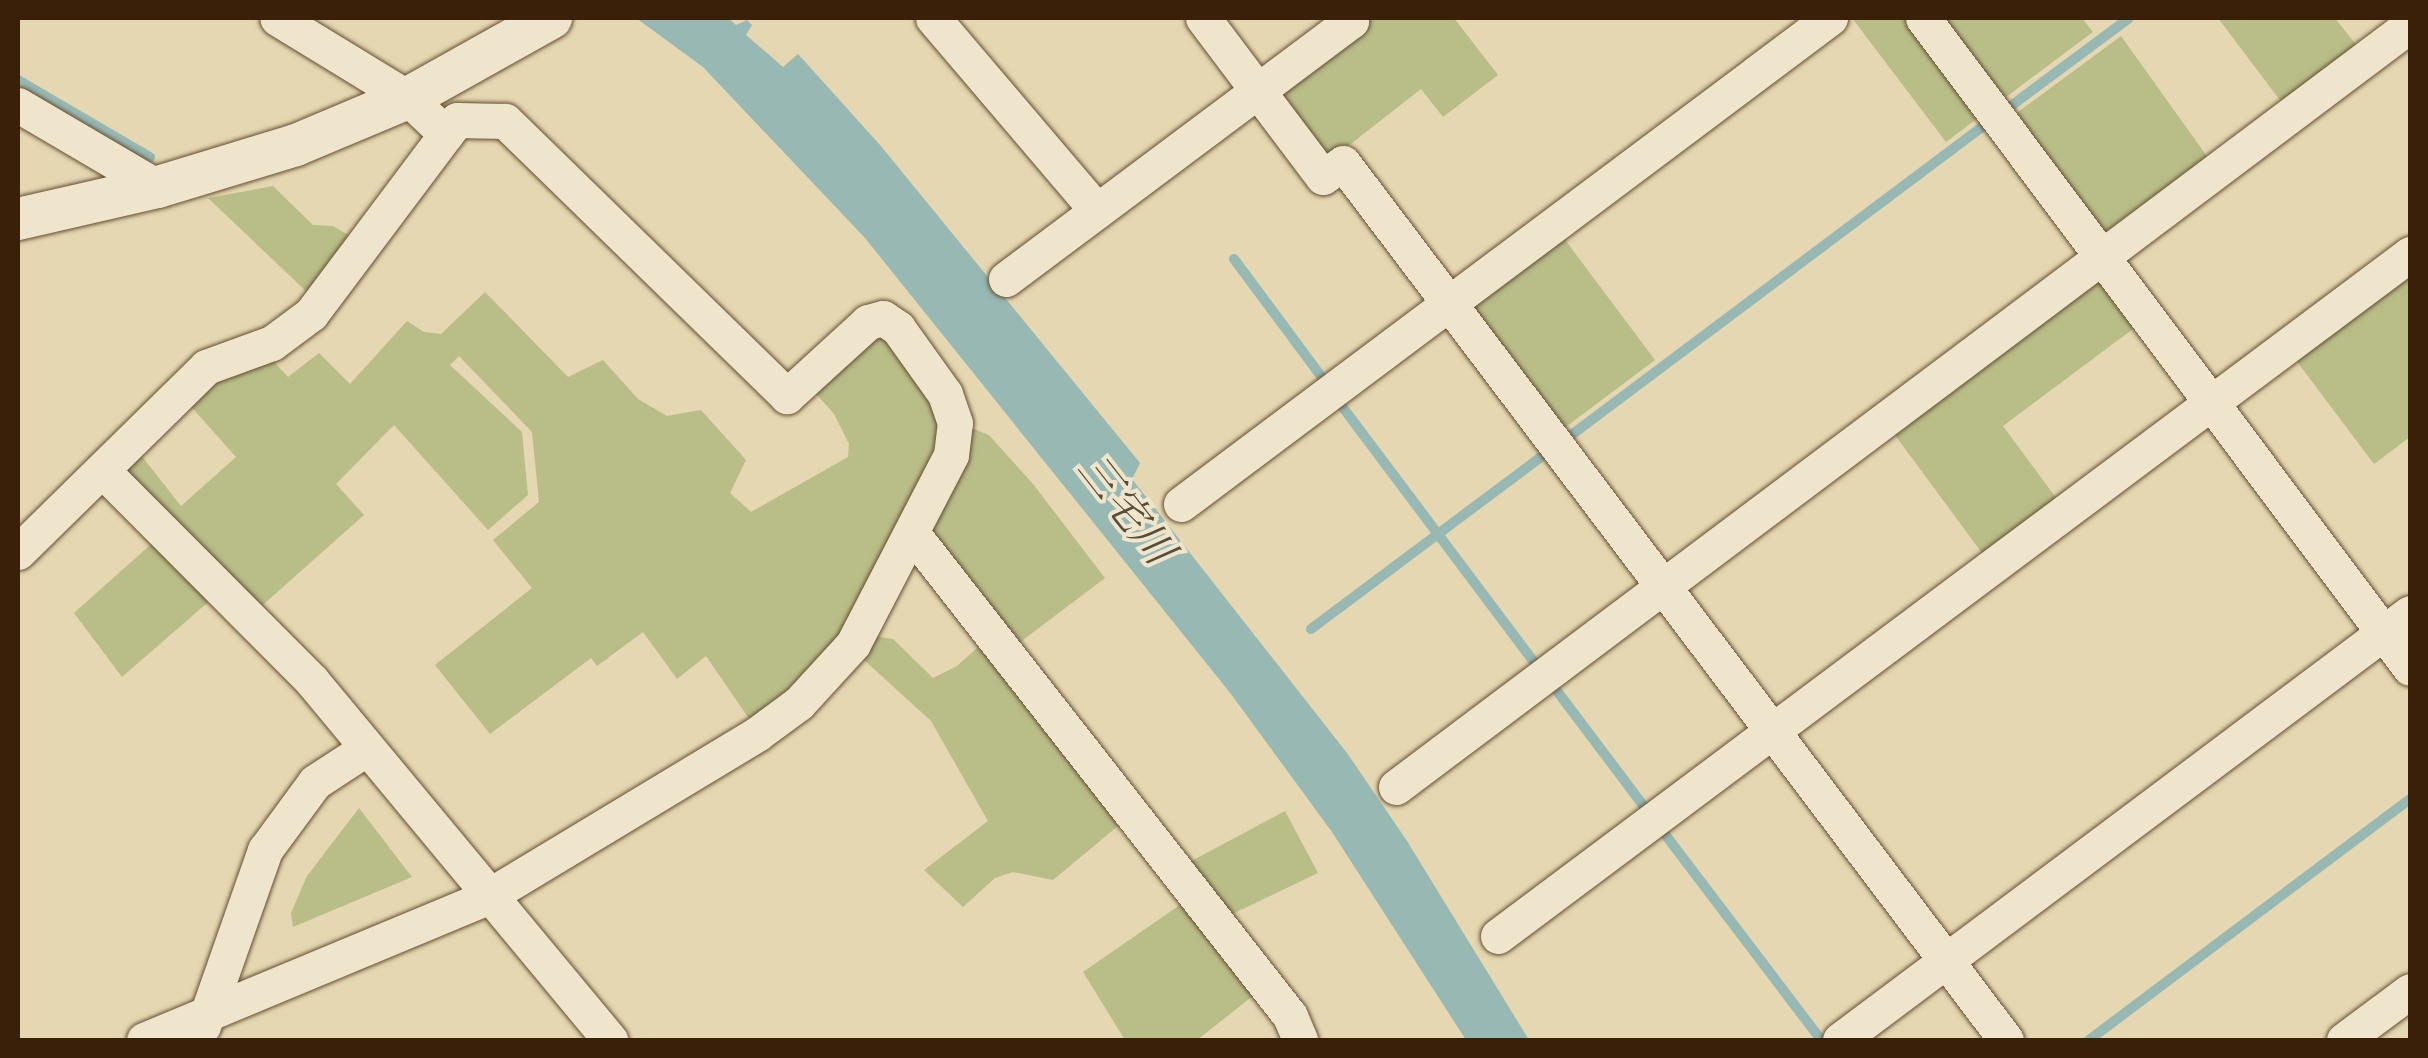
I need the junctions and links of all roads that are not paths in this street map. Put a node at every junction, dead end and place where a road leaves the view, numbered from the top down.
1 (277, 18) edge
2 (551, 18) edge
3 (932, 18) edge
4 (1203, 18) edge
5 (1348, 18) edge
6 (1830, 18) edge
7 (1923, 18) edge
8 (2410, 25) edge
9 (1258, 90) junction
10 (408, 98) junction
11 (18, 105) edge
12 (446, 134) junction
13 (158, 186) junction
14 (1097, 211) junction
15 (18, 220) edge
16 (2410, 254) edge
17 (2102, 256) junction
18 (1006, 278) dead end
19 (1448, 303) junction
20 (2212, 403) junction
21 (102, 470) junction
22 (1181, 504) dead end
23 (912, 533) junction
24 (18, 552) edge
25 (1662, 586) junction
26 (2397, 623) edge
27 (2410, 668) edge
28 (1772, 731) junction
29 (367, 748) junction
30 (1396, 786) dead end
31 (487, 897) junction
32 (1498, 936) dead end
33 (1946, 961) junction
34 (2410, 991) edge
35 (202, 1027) edge
36 (144, 1040) edge
37 (610, 1040) edge
38 (1300, 1040) edge
39 (1840, 1040) edge
40 (2006, 1040) edge
41 (2344, 1040) edge

1 - 10 street
2 - 10 street
3 - 14 street
4 - 9 street
5 - 9 street
6 - 19 street
7 - 17 street
8 - 17 street
9 - 14 street
9 - 19 street
10 - 12 street
10 - 13 street
11 - 13 street
12 - 21 street
12 - 23 street
13 - 15 street
14 - 18 street
16 - 20 street
17 - 20 street
17 - 25 street
19 - 22 street
19 - 25 street
20 - 26 street
20 - 28 street
21 - 24 street
21 - 29 street
23 - 31 street
23 - 38 street
25 - 28 street
25 - 30 street
26 - 27 street
26 - 33 street
28 - 32 street
28 - 33 street
29 - 31 street
29 - 35 street
31 - 35 street
31 - 37 street
33 - 39 street
33 - 40 street
34 - 41 street
35 - 36 street

